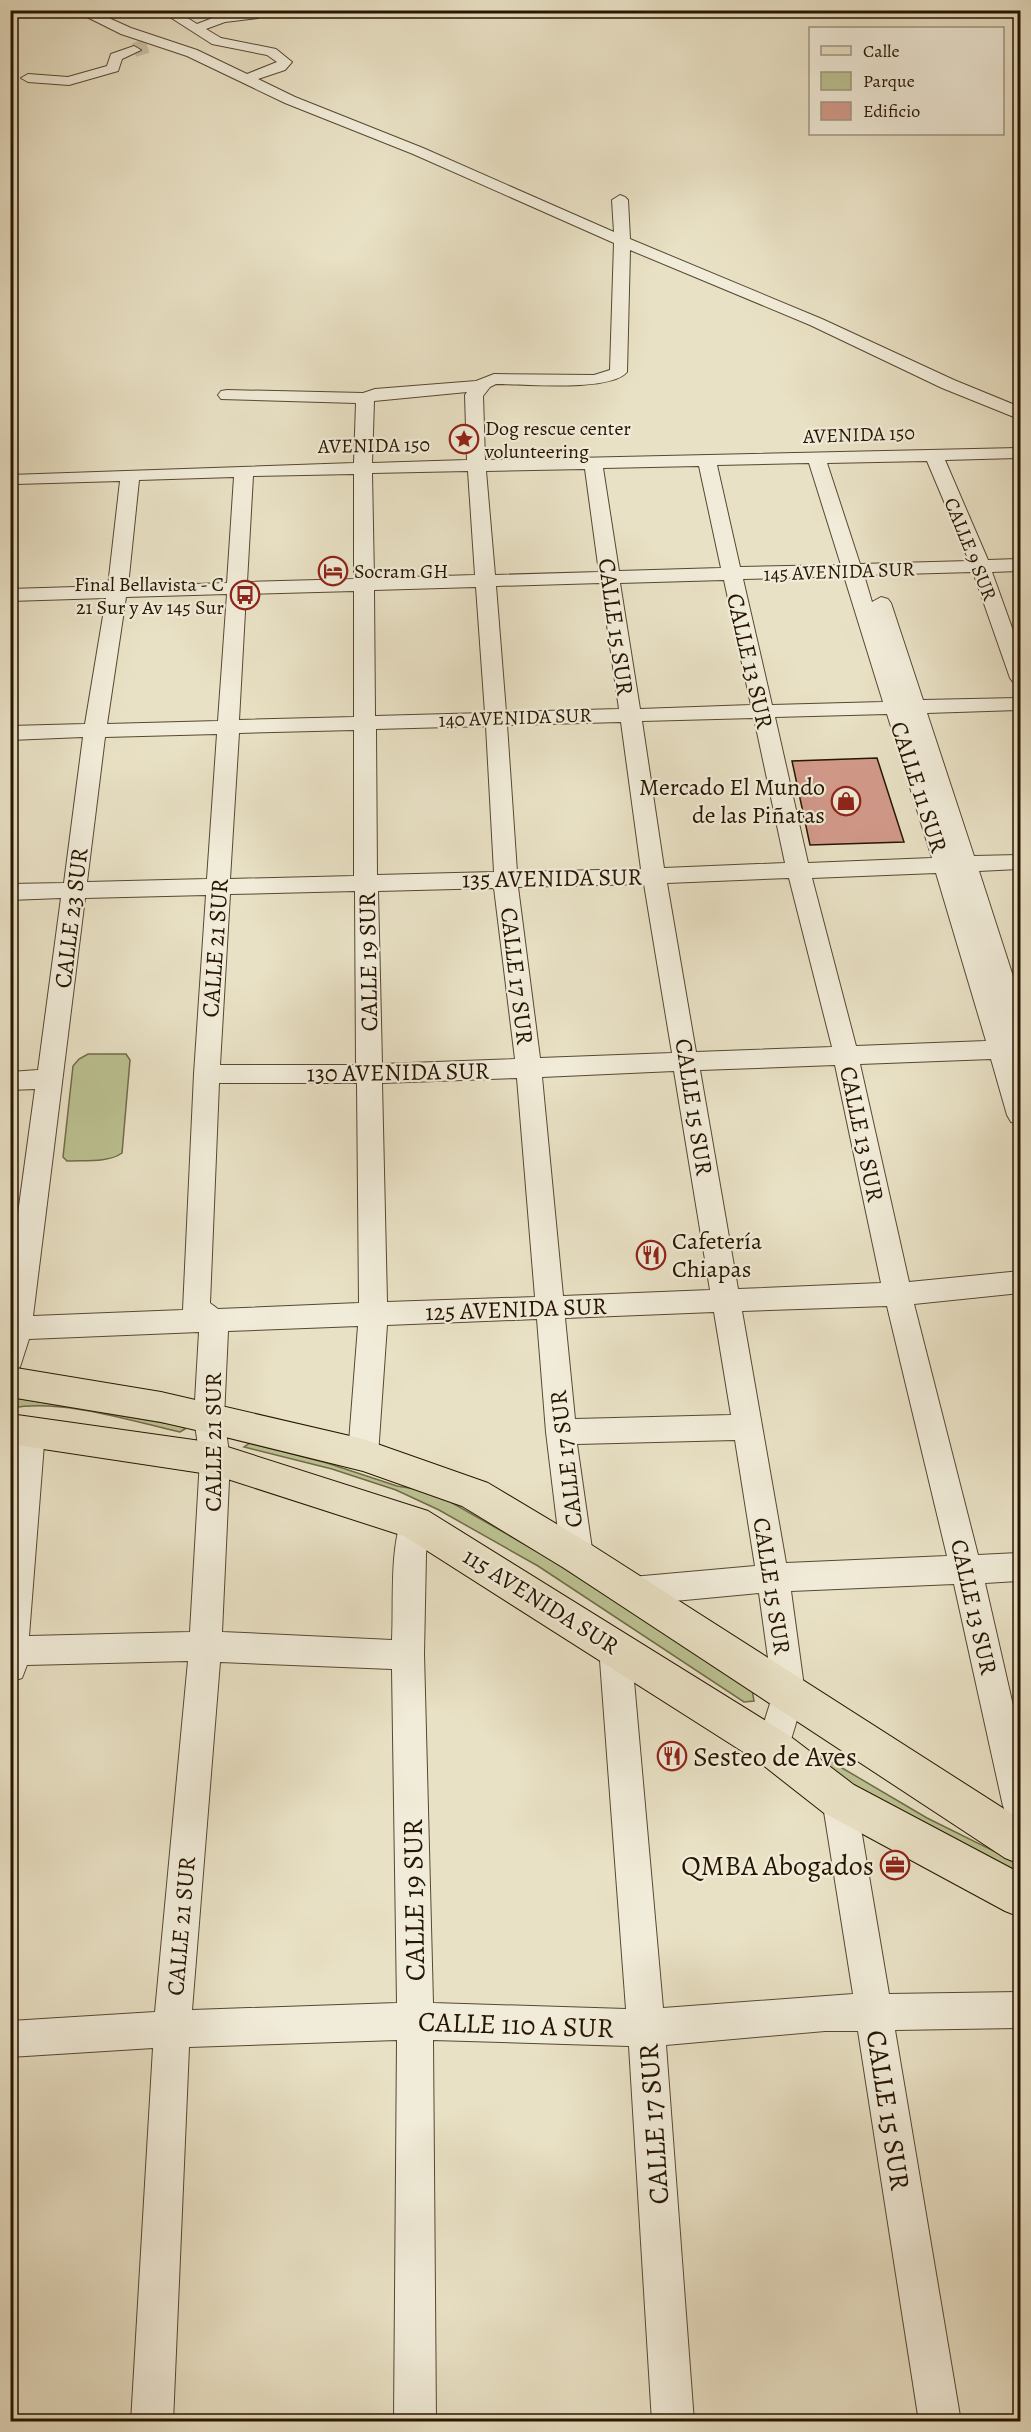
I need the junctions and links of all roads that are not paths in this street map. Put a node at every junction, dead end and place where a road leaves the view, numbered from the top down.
1 (79, 10) edge
2 (165, 10) edge
3 (253, 15) dead end
4 (195, 29) junction
5 (134, 50) tunnel mouth
6 (28, 78) dead end
7 (246, 79) junction
8 (620, 200) dead end
9 (622, 241) junction
10 (478, 390) junction
11 (227, 394) dead end
12 (366, 398) junction
13 (1020, 413) edge
14 (1020, 453) edge
15 (933, 454) junction
16 (826, 459) junction
17 (707, 461) junction
18 (593, 464) junction
19 (476, 465) junction
20 (363, 468) junction
21 (244, 471) junction
22 (130, 476) junction
23 (15, 480) dead end
24 (1020, 565) edge
25 (981, 567) junction
26 (862, 571) junction
27 (731, 574) junction
28 (610, 579) junction
29 (484, 581) junction
30 (364, 584) junction
31 (237, 587) junction
32 (116, 593) junction
33 (10, 595) edge
34 (1020, 678) edge
35 (1020, 704) edge
36 (916, 707) junction
37 (894, 708) junction
38 (761, 710) junction
39 (629, 714) junction
40 (496, 718) junction
41 (366, 722) junction
42 (229, 726) junction
43 (95, 730) junction
44 (10, 733) edge
45 (1020, 862) edge
46 (955, 865) junction
47 (798, 871) junction
48 (654, 876) junction
49 (507, 879) junction
50 (366, 882) junction
51 (219, 887) junction
52 (10, 892) edge
53 (75, 892) junction
54 (1014, 1044) edge
55 (846, 1056) junction
56 (686, 1063) junction
57 (528, 1069) junction
58 (207, 1074) junction
59 (369, 1074) junction
60 (50, 1079) junction
61 (10, 1081) edge
62 (1020, 1114) edge
63 (1020, 1282) edge
64 (899, 1294) junction
65 (725, 1301) junction
66 (552, 1308) junction
67 (373, 1314) junction
68 (214, 1321) junction
69 (14, 1328) edge
70 (10, 1359) edge
71 (10, 1382) edge
72 (209, 1418) junction
73 (746, 1427) junction
74 (20, 1430) edge
75 (561, 1432) junction
76 (363, 1455) junction
77 (215, 1459) junction
78 (415, 1523) junction
79 (578, 1556) junction
80 (1020, 1567) edge
81 (966, 1570) junction
82 (773, 1578) junction
83 (632, 1591) junction
84 (204, 1646) junction
85 (615, 1647) junction
86 (408, 1654) junction
87 (11, 1656) edge
88 (789, 1694) junction
89 (773, 1748) junction
90 (839, 1799) junction
91 (1020, 1806) edge
92 (1020, 1843) edge
93 (1020, 1896) edge
94 (1020, 2010) edge
95 (874, 2011) junction
96 (416, 2021) junction
97 (646, 2028) junction
98 (172, 2029) junction
99 (10, 2039) edge
100 (152, 2421) edge
101 (415, 2421) edge
102 (673, 2421) edge
103 (940, 2421) edge

1 - 7 street
2 - 4 street
3 - 4 street
4 - 7 street
5 - 6 street
7 - 9 street
8 - 9 street
9 - 10 street
9 - 13 street
10 - 12 street
10 - 19 street, CALLE 17 SUR
11 - 12 street
12 - 20 street
14 - 15 street, AVENIDA 150
15 - 16 street, AVENIDA 150
15 - 25 street, CALLE 9 SUR
16 - 17 street, AVENIDA 150
16 - 26 street, CALLE 11 SUR
17 - 18 street, AVENIDA 150
17 - 27 street, CALLE 13 SUR
18 - 19 street, AVENIDA 150
18 - 28 street, CALLE 15 SUR
19 - 20 street, AVENIDA 150
19 - 29 street, CALLE 17 SUR
20 - 21 street, AVENIDA 150
20 - 30 street, CALLE 19 SUR
21 - 22 street, AVENIDA 150
21 - 31 street, CALLE 21 SUR
22 - 23 street, AVENIDA 150
22 - 32 street, CALLE 23 SUR
24 - 25 street, 145 AVENIDA SUR
25 - 26 street, 145 AVENIDA SUR
25 - 34 street, CALLE 9 SUR
26 - 27 street, 145 AVENIDA SUR
26 - 36 street, CALLE 11 SUR
26 - 37 street, CALLE 11 SUR
27 - 28 street, 145 AVENIDA SUR
27 - 38 street, CALLE 13 SUR
28 - 29 street, 145 AVENIDA SUR
28 - 39 street, CALLE 15 SUR
29 - 30 street, 145 AVENIDA SUR
29 - 40 street, CALLE 17 SUR
30 - 31 street, 145 AVENIDA SUR
30 - 41 street, CALLE 19 SUR
31 - 32 street, 145 AVENIDA SUR
31 - 42 street, CALLE 21 SUR
32 - 33 street, 145 AVENIDA SUR
32 - 43 street, CALLE 23 SUR
35 - 36 street, 140 AVENIDA SUR
36 - 37 street, 140 AVENIDA SUR
36 - 46 street, CALLE 11 SUR
37 - 38 street, 140 AVENIDA SUR
37 - 46 street, CALLE 11 SUR
38 - 39 street, 140 AVENIDA SUR
38 - 47 street, CALLE 13 SUR
39 - 40 street, 140 AVENIDA SUR
39 - 48 street, CALLE 15 SUR
40 - 41 street, 140 AVENIDA SUR
40 - 49 street, CALLE 17 SUR
41 - 42 street, 140 AVENIDA SUR
41 - 50 street, CALLE 19 SUR
42 - 43 street, 140 AVENIDA SUR
42 - 51 street, CALLE 21 SUR
43 - 44 street, 140 AVENIDA SUR
43 - 53 street, CALLE 23 SUR
45 - 46 street, 135 AVENIDA SUR
46 - 47 street, 135 AVENIDA SUR
46 - 54 street, CALLE 11 SUR
47 - 48 street, 135 AVENIDA SUR
47 - 55 street, CALLE 13 SUR
48 - 49 street, 135 AVENIDA SUR
48 - 56 street, CALLE 15 SUR
49 - 50 street, 135 AVENIDA SUR
49 - 57 street, CALLE 17 SUR
50 - 51 street, 135 AVENIDA SUR
50 - 59 street, CALLE 19 SUR
51 - 53 street, 135 AVENIDA SUR
51 - 58 street, CALLE 21 SUR
52 - 53 street, 135 AVENIDA SUR
53 - 60 street, CALLE 23 SUR
54 - 55 street, 130 AVENIDA SUR
54 - 62 street, CALLE 11 SUR
55 - 56 street, 130 AVENIDA SUR
55 - 64 street, CALLE 13 SUR
56 - 57 street, 130 AVENIDA SUR
56 - 65 street, CALLE 15 SUR
57 - 59 street, 130 AVENIDA SUR
57 - 66 street, CALLE 17 SUR
58 - 59 street, 130 AVENIDA SUR
58 - 68 street, CALLE 21 SUR
59 - 67 street, CALLE 19 SUR
60 - 61 street
60 - 69 street, CALLE 23 SUR
63 - 64 street, 125 AVENIDA SUR
64 - 65 street, 125 AVENIDA SUR
64 - 81 street, CALLE 13 SUR
65 - 66 street, 125 AVENIDA SUR
65 - 73 street, CALLE 15 SUR
66 - 67 street, 125 AVENIDA SUR
66 - 75 street, CALLE 17 SUR
67 - 68 street, 125 AVENIDA SUR
67 - 76 street, CALLE 19 SUR
68 - 69 street, 125 AVENIDA SUR
68 - 72 street, CALLE 21 SUR
69 - 70 street, CALLE 23 SUR
71 - 72 main road
72 - 76 main road
72 - 77 street, CALLE 21 SUR
73 - 75 street
73 - 82 street, CALLE 15 SUR
74 - 77 main road, 115 AVENIDA SUR
74 - 87 street
75 - 79 street, CALLE 17 SUR
76 - 79 main road
77 - 78 main road, 115 AVENIDA SUR
77 - 84 street, CALLE 21 SUR
78 - 85 main road, 115 AVENIDA SUR
78 - 86 street, CALLE 19 SUR
79 - 83 main road
80 - 81 street
81 - 82 street
81 - 91 street, CALLE 13 SUR
82 - 83 street
82 - 88 street, CALLE 15 SUR
83 - 88 main road
84 - 86 street
84 - 87 street
84 - 98 street, CALLE 21 SUR
85 - 89 main road, 115 AVENIDA SUR
85 - 97 street, CALLE 17 SUR
86 - 96 street, CALLE 19 SUR
88 - 89 street, CALLE 15 SUR
88 - 92 main road
89 - 90 main road, 115 AVENIDA SUR
90 - 93 main road, 115 AVENIDA SUR
90 - 95 street, CALLE 15 SUR
94 - 95 street, CALLE 110 A SUR
95 - 97 street, CALLE 110 A SUR
95 - 103 street, CALLE 15 SUR
96 - 97 street, CALLE 110 A SUR
96 - 98 street, CALLE 110 A SUR
96 - 101 street, CALLE 19 SUR
97 - 102 street, CALLE 17 SUR
98 - 99 street, CALLE 110 A SUR
98 - 100 street, CALLE 21 SUR

